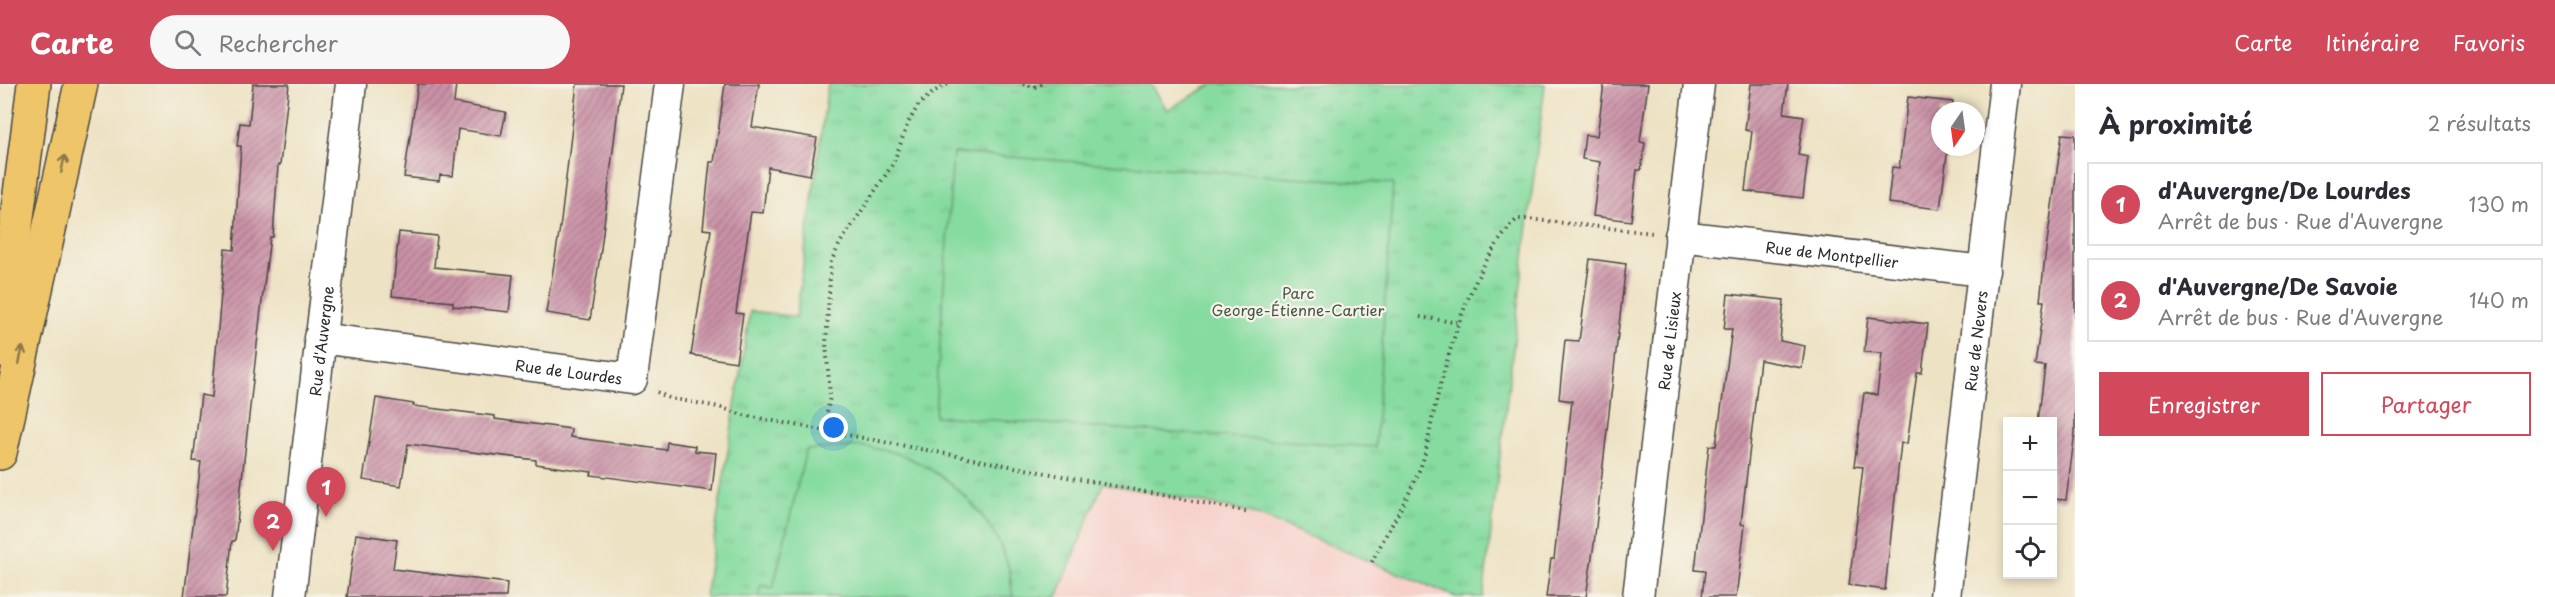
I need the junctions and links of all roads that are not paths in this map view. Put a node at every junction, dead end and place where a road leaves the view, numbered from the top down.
1 (34, 84) edge
2 (81, 84) edge
3 (351, 84) edge
4 (670, 84) edge
5 (1699, 84) edge
6 (2005, 84) edge
7 (1680, 236) junction
8 (1984, 271) junction
9 (319, 338) junction
10 (0, 350) edge
11 (0, 453) edge
12 (290, 597) edge
13 (1638, 597) edge
14 (1945, 597) edge

1 - 10 highway
11 -> 2 highway
3 - 9 street, Rue d'Auvergne
4 - 9 street, Rue de Lourdes
5 - 7 street, Rue de Lisieux
6 - 8 street, Rue de Nevers
7 - 8 street, Rue de Montpellier
7 - 13 street, Rue de Lisieux
8 - 14 street, Rue de Nevers
9 - 12 street, Rue d'Auvergne

